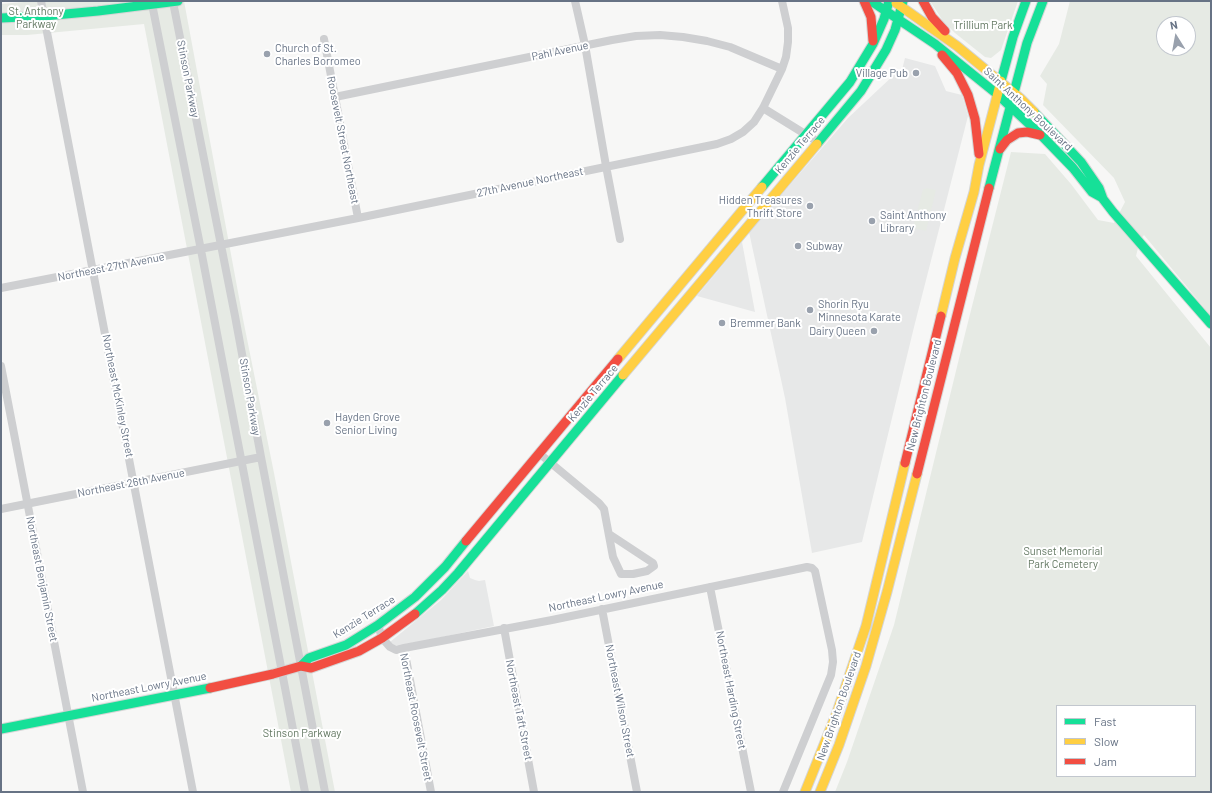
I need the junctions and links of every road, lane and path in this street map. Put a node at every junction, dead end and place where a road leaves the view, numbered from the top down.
1 (41, 1) edge
2 (175, 1) edge
3 (575, 1) edge
4 (782, 1) edge
5 (864, 1) edge
6 (871, 1) edge
7 (923, 1) edge
8 (1026, 1) edge
9 (1043, 1) edge
10 (152, 2) edge
11 (889, 4) edge
12 (900, 10) edge
13 (44, 16) junction
14 (1, 18) edge
15 (324, 39) dead end
16 (873, 44) junction
17 (935, 44) junction
18 (585, 45) junction
19 (957, 46) junction
20 (782, 69) junction
21 (1001, 82) junction
22 (1013, 92) junction
23 (997, 94) junction
24 (335, 97) junction
25 (1010, 106) junction
26 (763, 108) junction
27 (806, 135) junction
28 (1042, 136) junction
29 (818, 142) junction
30 (998, 151) junction
31 (979, 165) junction
32 (606, 166) junction
33 (1103, 199) junction
34 (358, 218) junction
35 (620, 239) dead end
36 (221, 246) junction
37 (201, 250) junction
38 (93, 271) junction
39 (1, 288) edge
40 (1211, 324) edge
41 (1, 366) edge
42 (540, 454) junction
43 (261, 457) junction
44 (241, 461) junction
45 (551, 463) junction
46 (134, 482) junction
47 (27, 504) junction
48 (1, 509) edge
49 (609, 534) junction
50 (812, 568) joint
51 (710, 588) junction
52 (602, 609) junction
53 (378, 625) junction
54 (504, 628) junction
55 (382, 638) junction
56 (400, 649) junction
57 (301, 666) junction
58 (282, 671) junction
59 (175, 695) junction
60 (68, 715) junction
61 (1, 729) edge
62 (83, 792) edge
63 (193, 792) edge
64 (305, 792) edge
65 (325, 792) edge
66 (431, 792) edge
67 (534, 792) edge
68 (637, 792) edge
69 (751, 792) edge
70 (783, 792) edge
71 (805, 792) edge
72 (820, 792) edge

1 - 13 street, Northeast McKinley Street
2 - 10 main road
2 - 36 street, Stinson Parkway
3 - 18 street
4 - 20 street, 27th Avenue Northeast
5 - 16 main road
6 - 11 main road, Saint Anthony Boulevard
7 - 19 main road
8 - 21 main road, New Brighton Boulevard
9 - 22 main road, New Brighton Boulevard
10 - 13 main road
10 - 37 street, Stinson Parkway
11 - 12 main road, Saint Anthony Boulevard
11 - 12 main road, Saint Anthony Boulevard
11 - 16 main road, Kenzie Terrace
12 - 17 main road, Saint Anthony Boulevard
12 - 19 main road, Saint Anthony Boulevard
12 - 29 main road, Kenzie Terrace
13 - 14 main road
13 - 38 street, Northeast McKinley Street
15 - 24 street, Roosevelt Street Northeast
16 - 27 main road, Kenzie Terrace
17 - 23 main road, Saint Anthony Boulevard
17 - 31 main road
18 - 20 street, Pahl Avenue
18 - 24 street, Pahl Avenue
18 - 32 street
19 - 21 main road, Saint Anthony Boulevard
20 - 26 street, 27th Avenue Northeast
21 - 22 main road, Saint Anthony Boulevard
21 - 23 main road, New Brighton Boulevard
22 - 25 main road, New Brighton Boulevard
22 - 33 main road, Saint Anthony Boulevard
23 - 25 main road, Saint Anthony Boulevard
23 - 31 main road, New Brighton Boulevard
24 - 34 street, Roosevelt Street Northeast
25 - 28 main road, Saint Anthony Boulevard
25 - 30 main road, New Brighton Boulevard
26 - 27 street
26 - 32 street, 27th Avenue Northeast
27 - 29 street
27 - 42 main road, Kenzie Terrace
28 - 30 main road
28 - 33 main road, Saint Anthony Boulevard
29 - 45 main road, Kenzie Terrace
30 - 72 main road, New Brighton Boulevard
31 - 71 main road, New Brighton Boulevard
32 - 34 street, 27th Avenue Northeast
32 - 35 street
33 - 40 main road, Saint Anthony Boulevard
34 - 36 street, 27th Avenue Northeast
36 - 37 street, Northeast 27th Avenue
36 - 43 street, Stinson Parkway
37 - 38 street, Northeast 27th Avenue
37 - 44 street, Stinson Parkway
38 - 39 street, Northeast 27th Avenue
38 - 46 street, Northeast McKinley Street
41 - 47 street, Northeast Benjamin Street
42 - 45 street
42 - 53 main road, Kenzie Terrace
43 - 44 street, Northeast 26th Avenue
43 - 57 street, Stinson Parkway
44 - 46 street, Northeast 26th Avenue
44 - 58 street, Stinson Parkway
45 - 49 street
45 - 55 main road, Kenzie Terrace
46 - 47 street, Northeast 26th Avenue
46 - 59 street, Northeast McKinley Street
47 - 48 street, Northeast 26th Avenue
47 - 60 street, Northeast Benjamin Street
49 - 49 street
50 - 51 street, Northeast Lowry Avenue
50 - 70 street, New Brighton Boulevard
51 - 52 street, Northeast Lowry Avenue
51 - 69 street, Northeast Harding Street
52 - 54 street, Northeast Lowry Avenue
52 - 68 street, Northeast Wilson Street
53 - 55 street
53 - 57 main road, Kenzie Terrace
54 - 56 street, Northeast Lowry Avenue
54 - 67 street, Northeast Taft Street
55 - 56 street
55 - 57 main road, Kenzie Terrace
56 - 66 street, Northeast Roosevelt Street
57 - 58 main road, Northeast Lowry Avenue
57 - 65 street, Stinson Parkway
58 - 59 main road, Northeast Lowry Avenue
58 - 64 street, Stinson Parkway
59 - 60 main road, Northeast Lowry Avenue
59 - 63 street, Northeast McKinley Street
60 - 61 main road, Northeast Lowry Avenue
60 - 62 street, Northeast Benjamin Street

